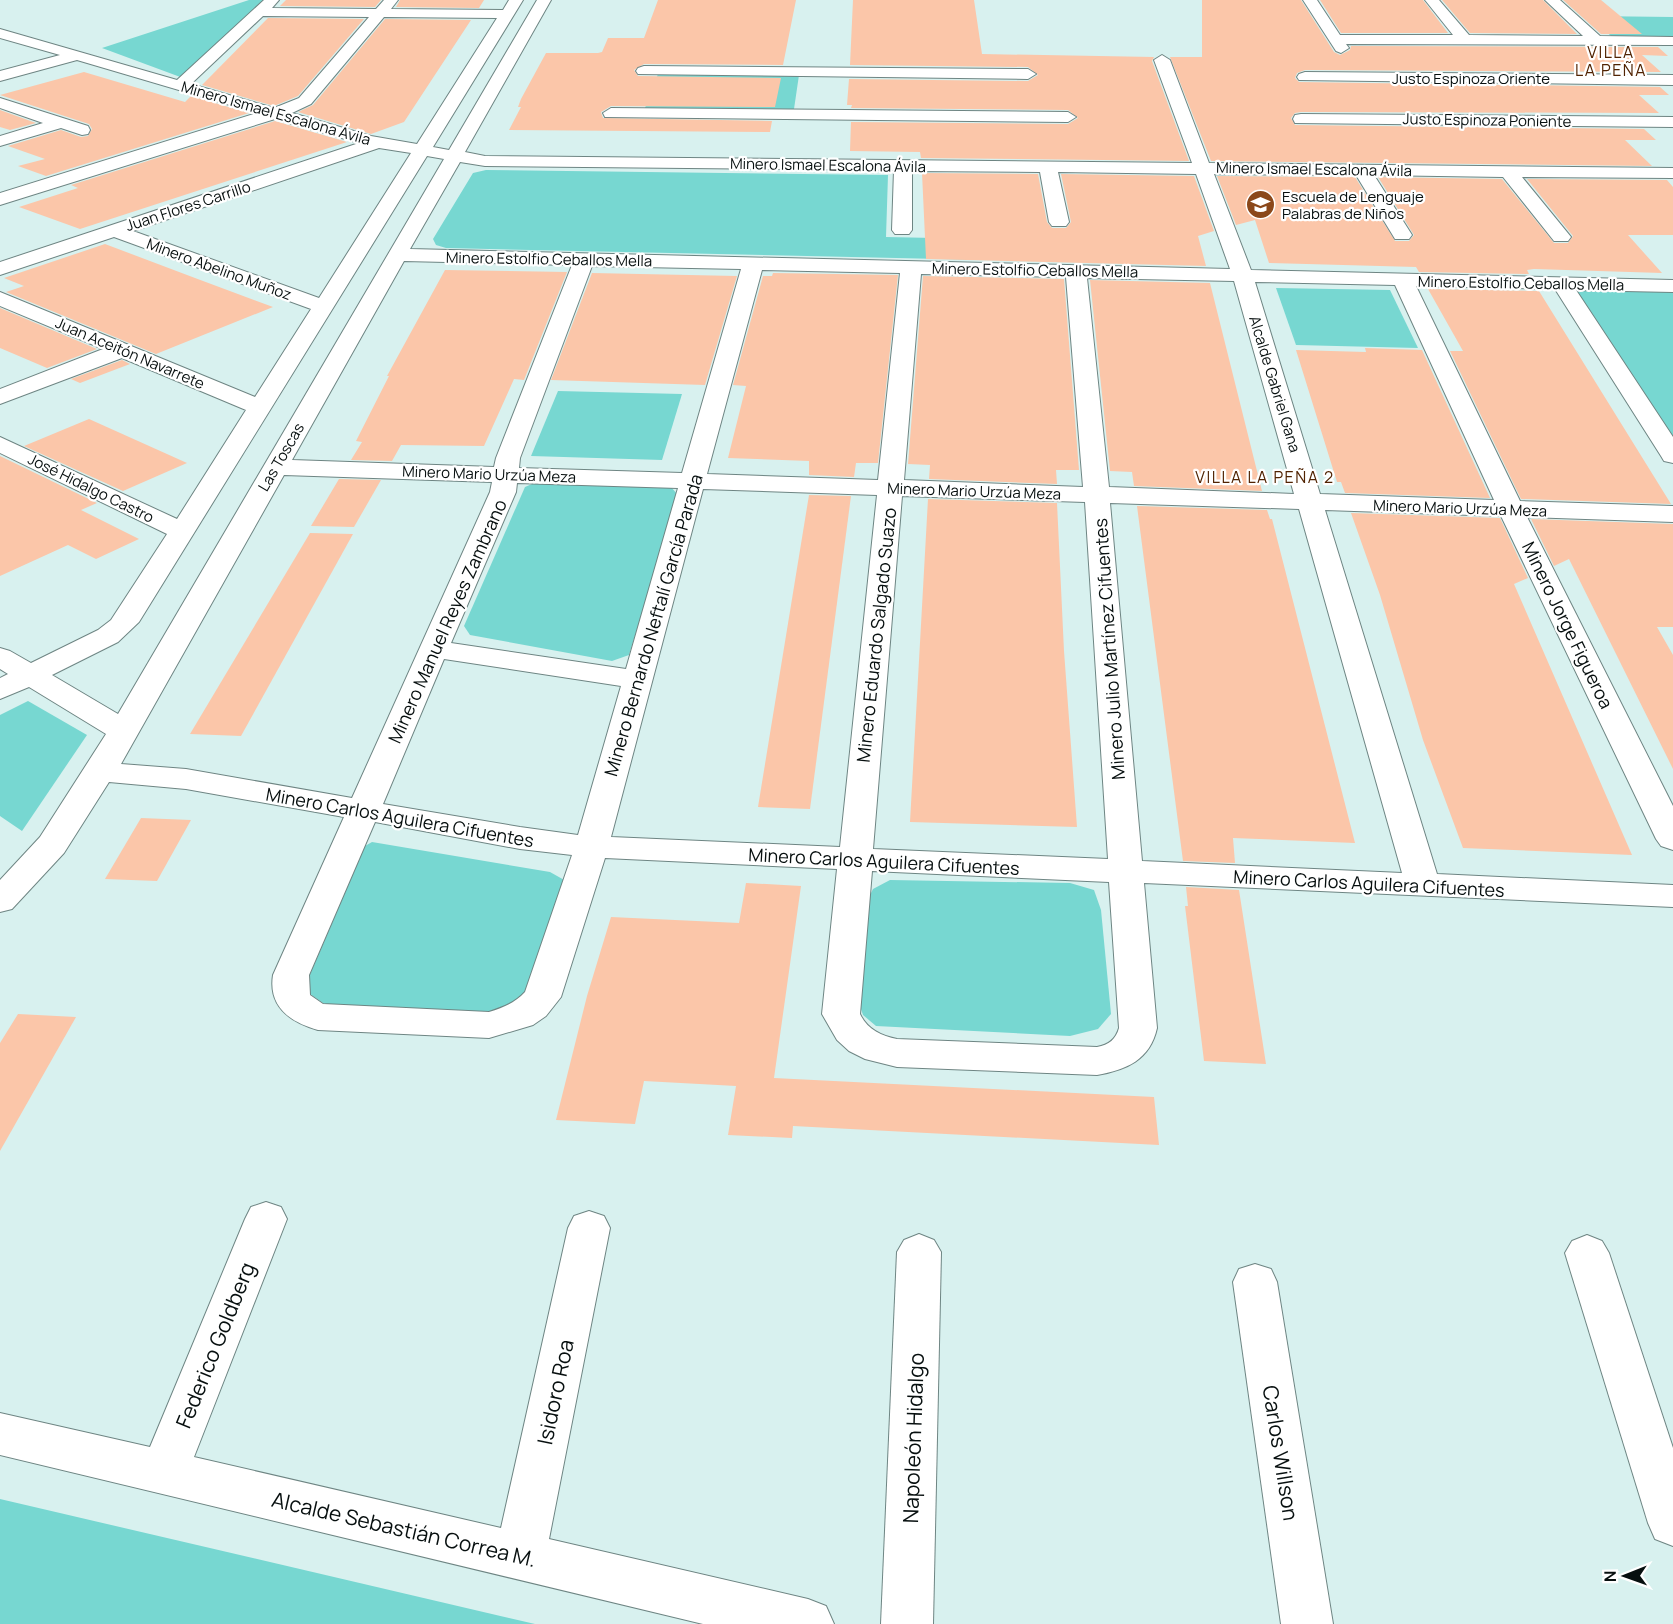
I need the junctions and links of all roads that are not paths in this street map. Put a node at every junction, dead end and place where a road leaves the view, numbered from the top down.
1 (272, 0) edge
2 (391, 0) edge
3 (544, 0) edge
4 (1310, 0) edge
5 (1432, 0) edge
6 (1552, 0) edge
7 (512, 7) edge
8 (258, 12) junction
9 (380, 13) junction
10 (0, 33) edge
11 (1464, 39) junction
12 (1596, 40) junction
13 (1673, 41) edge
14 (78, 56) junction
15 (1162, 60) dead end
16 (821, 73) junction
17 (0, 76) edge
18 (1490, 78) junction
19 (1673, 80) edge
20 (180, 86) junction
21 (634, 100) junction
22 (0, 103) edge
23 (611, 112) dead end
24 (275, 115) junction
25 (1036, 117) junction
26 (1068, 117) dead end
27 (1301, 119) dead end
28 (1331, 119) junction
29 (815, 120) junction
30 (1526, 121) junction
31 (1673, 122) edge
32 (61, 123) junction
33 (82, 130) dead end
34 (1540, 138) dead end
35 (0, 141) edge
36 (377, 142) junction
37 (423, 151) junction
38 (1554, 155) dead end
39 (453, 158) junction
40 (903, 166) junction
41 (1048, 167) junction
42 (1203, 168) junction
43 (1362, 170) junction
44 (1508, 171) junction
45 (1568, 172) junction
46 (1664, 173) edge
47 (1673, 191) edge
48 (0, 199) edge
49 (1059, 222) dead end
50 (902, 230) dead end
51 (114, 231) junction
52 (1402, 235) dead end
53 (1561, 237) dead end
54 (398, 255) junction
55 (584, 259) junction
56 (753, 264) junction
57 (911, 267) junction
58 (0, 269) edge
59 (1076, 272) junction
60 (1243, 276) junction
61 (1403, 280) junction
62 (1562, 284) junction
63 (1673, 286) edge
64 (0, 298) edge
65 (325, 307) junction
66 (122, 350) junction
67 (0, 397) edge
68 (261, 408) junction
69 (0, 444) edge
70 (1673, 456) edge
71 (276, 467) junction
72 (506, 475) junction
73 (695, 480) junction
74 (891, 487) junction
75 (1097, 496) junction
76 (1310, 504) junction
77 (1511, 510) junction
78 (1673, 514) edge
79 (183, 532) junction
80 (434, 649) junction
81 (0, 657) edge
82 (31, 675) junction
83 (638, 680) junction
84 (0, 690) edge
85 (124, 731) junction
86 (100, 772) junction
87 (364, 810) junction
88 (1673, 839) edge
89 (590, 847) junction
90 (855, 860) junction
91 (1126, 872) junction
92 (1424, 886) junction
93 (1673, 896) edge
94 (0, 901) edge
95 (291, 975) joint
96 (1138, 1028) joint
97 (266, 1219) dead end
98 (589, 1228) dead end
99 (919, 1252) dead end
100 (1587, 1253) dead end
101 (1255, 1282) dead end
102 (0, 1434) edge
103 (164, 1472) junction
104 (1673, 1523) edge
105 (520, 1556) junction
106 (808, 1624) edge
107 (907, 1624) edge
108 (1306, 1624) edge

1 - 8 street
2 - 9 street
3 - 39 street, Las Toscas
4 - 11 street
5 - 11 street
6 - 12 street
7 - 9 street
7 - 37 street
8 - 9 street
8 - 20 street
9 - 24 street
10 - 14 street, Minero Ismael Escalona Ávila
11 - 12 street
12 - 13 street
14 - 17 street
14 - 20 street, Minero Ismael Escalona Ávila
15 - 42 street, Alcalde Gabriel Gana
16 - 21 street
16 - 25 street
16 - 29 street
18 - 19 street, Justo Espinoza Oriente
18 - 28 street, Justo Espinoza Oriente
18 - 30 street
20 - 24 street, Minero Ismael Escalona Ávila
21 - 23 street
21 - 29 street
22 - 32 street
24 - 36 street, Minero Ismael Escalona Ávila
24 - 48 street
25 - 26 street
25 - 29 street
27 - 28 street, Justo Espinoza Poniente
28 - 30 street, Justo Espinoza Poniente
30 - 31 street, Justo Espinoza Poniente
30 - 34 street
32 - 33 street
32 - 35 street
36 - 37 street, Minero Ismael Escalona Ávila
36 - 51 street, Juan Flores Carrillo
37 - 39 street, Minero Ismael Escalona Ávila
37 - 65 street
38 - 45 street
39 - 40 street, Minero Ismael Escalona Ávila
39 - 54 street, Las Toscas
40 - 41 street, Minero Ismael Escalona Ávila
40 - 50 street
41 - 42 street, Minero Ismael Escalona Ávila
41 - 49 street
42 - 43 street, Minero Ismael Escalona Ávila
42 - 60 street, Alcalde Gabriel Gana
43 - 44 street, Minero Ismael Escalona Ávila
43 - 52 street
44 - 45 street, Minero Ismael Escalona Ávila
44 - 53 street
45 - 46 street, Minero Ismael Escalona Ávila
46 - 47 street
51 - 58 street, Juan Flores Carrillo
51 - 65 street, Minero Abelino Muñoz
54 - 55 street, Minero Estolfio Ceballos Mella
54 - 71 street, Las Toscas
55 - 56 street, Minero Estolfio Ceballos Mella
55 - 72 street, Minero Manuel Reyes Zambrano
56 - 57 street, Minero Estolfio Ceballos Mella
56 - 73 street, Minero Bernardo Neftalí García Parada
57 - 59 street, Minero Estolfio Ceballos Mella
57 - 74 street, Minero Eduardo Salgado Suazo
59 - 60 street, Minero Estolfio Ceballos Mella
59 - 75 street, Minero Julio Martínez Cifuentes
60 - 61 street, Minero Estolfio Ceballos Mella
60 - 76 street, Alcalde Gabriel Gana
61 - 62 street, Minero Estolfio Ceballos Mella
61 - 77 street, Minero Jorge Figueroa
62 - 63 street, Minero Estolfio Ceballos Mella
62 - 70 street
64 - 66 street, Juan Aceitón Navarrete
65 - 68 street
66 - 67 street
66 - 68 street, Juan Aceitón Navarrete
68 - 79 street
69 - 79 street, José Hidalgo Castro
71 - 72 street, Minero Mario Urzúa Meza
71 - 85 street, Las Toscas
72 - 73 street, Minero Mario Urzúa Meza
72 - 80 street, Minero Manuel Reyes Zambrano
73 - 74 street, Minero Mario Urzúa Meza
73 - 83 street, Minero Bernardo Neftalí García Parada
74 - 75 street, Minero Mario Urzúa Meza
74 - 90 street, Minero Eduardo Salgado Suazo
75 - 76 street, Minero Mario Urzúa Meza
75 - 91 street, Minero Julio Martínez Cifuentes
76 - 77 street, Minero Mario Urzúa Meza
76 - 92 street, Alcalde Gabriel Gana
77 - 78 street, Minero Mario Urzúa Meza
77 - 88 street, Minero Jorge Figueroa
79 - 82 street
80 - 83 street
80 - 87 street, Minero Manuel Reyes Zambrano
81 - 82 street
82 - 84 street
82 - 85 street
83 - 89 street, Minero Bernardo Neftalí García Parada
85 - 86 street, Las Toscas
86 - 87 street, Minero Carlos Aguilera Cifuentes
86 - 94 street, Las Toscas
87 - 89 street, Minero Carlos Aguilera Cifuentes
87 - 95 street, Minero Manuel Reyes Zambrano
89 - 90 street, Minero Carlos Aguilera Cifuentes
89 - 95 street, Minero Bernardo Neftalí García Parada
90 - 91 street, Minero Carlos Aguilera Cifuentes
90 - 96 street, Minero Eduardo Salgado Suazo
91 - 92 street, Minero Carlos Aguilera Cifuentes
91 - 96 street, Minero Julio Martínez Cifuentes
92 - 93 street, Minero Carlos Aguilera Cifuentes
97 - 103 street, Federico Goldberg
98 - 105 street, Isidoro Roa
99 - 107 street, Napoleón Hidalgo
100 - 104 street
101 - 108 street, Carlos Willson
102 - 103 street, Alcalde Sebastián Correa M.
103 - 105 street, Alcalde Sebastián Correa M.
105 - 106 street, Alcalde Sebastián Correa M.

